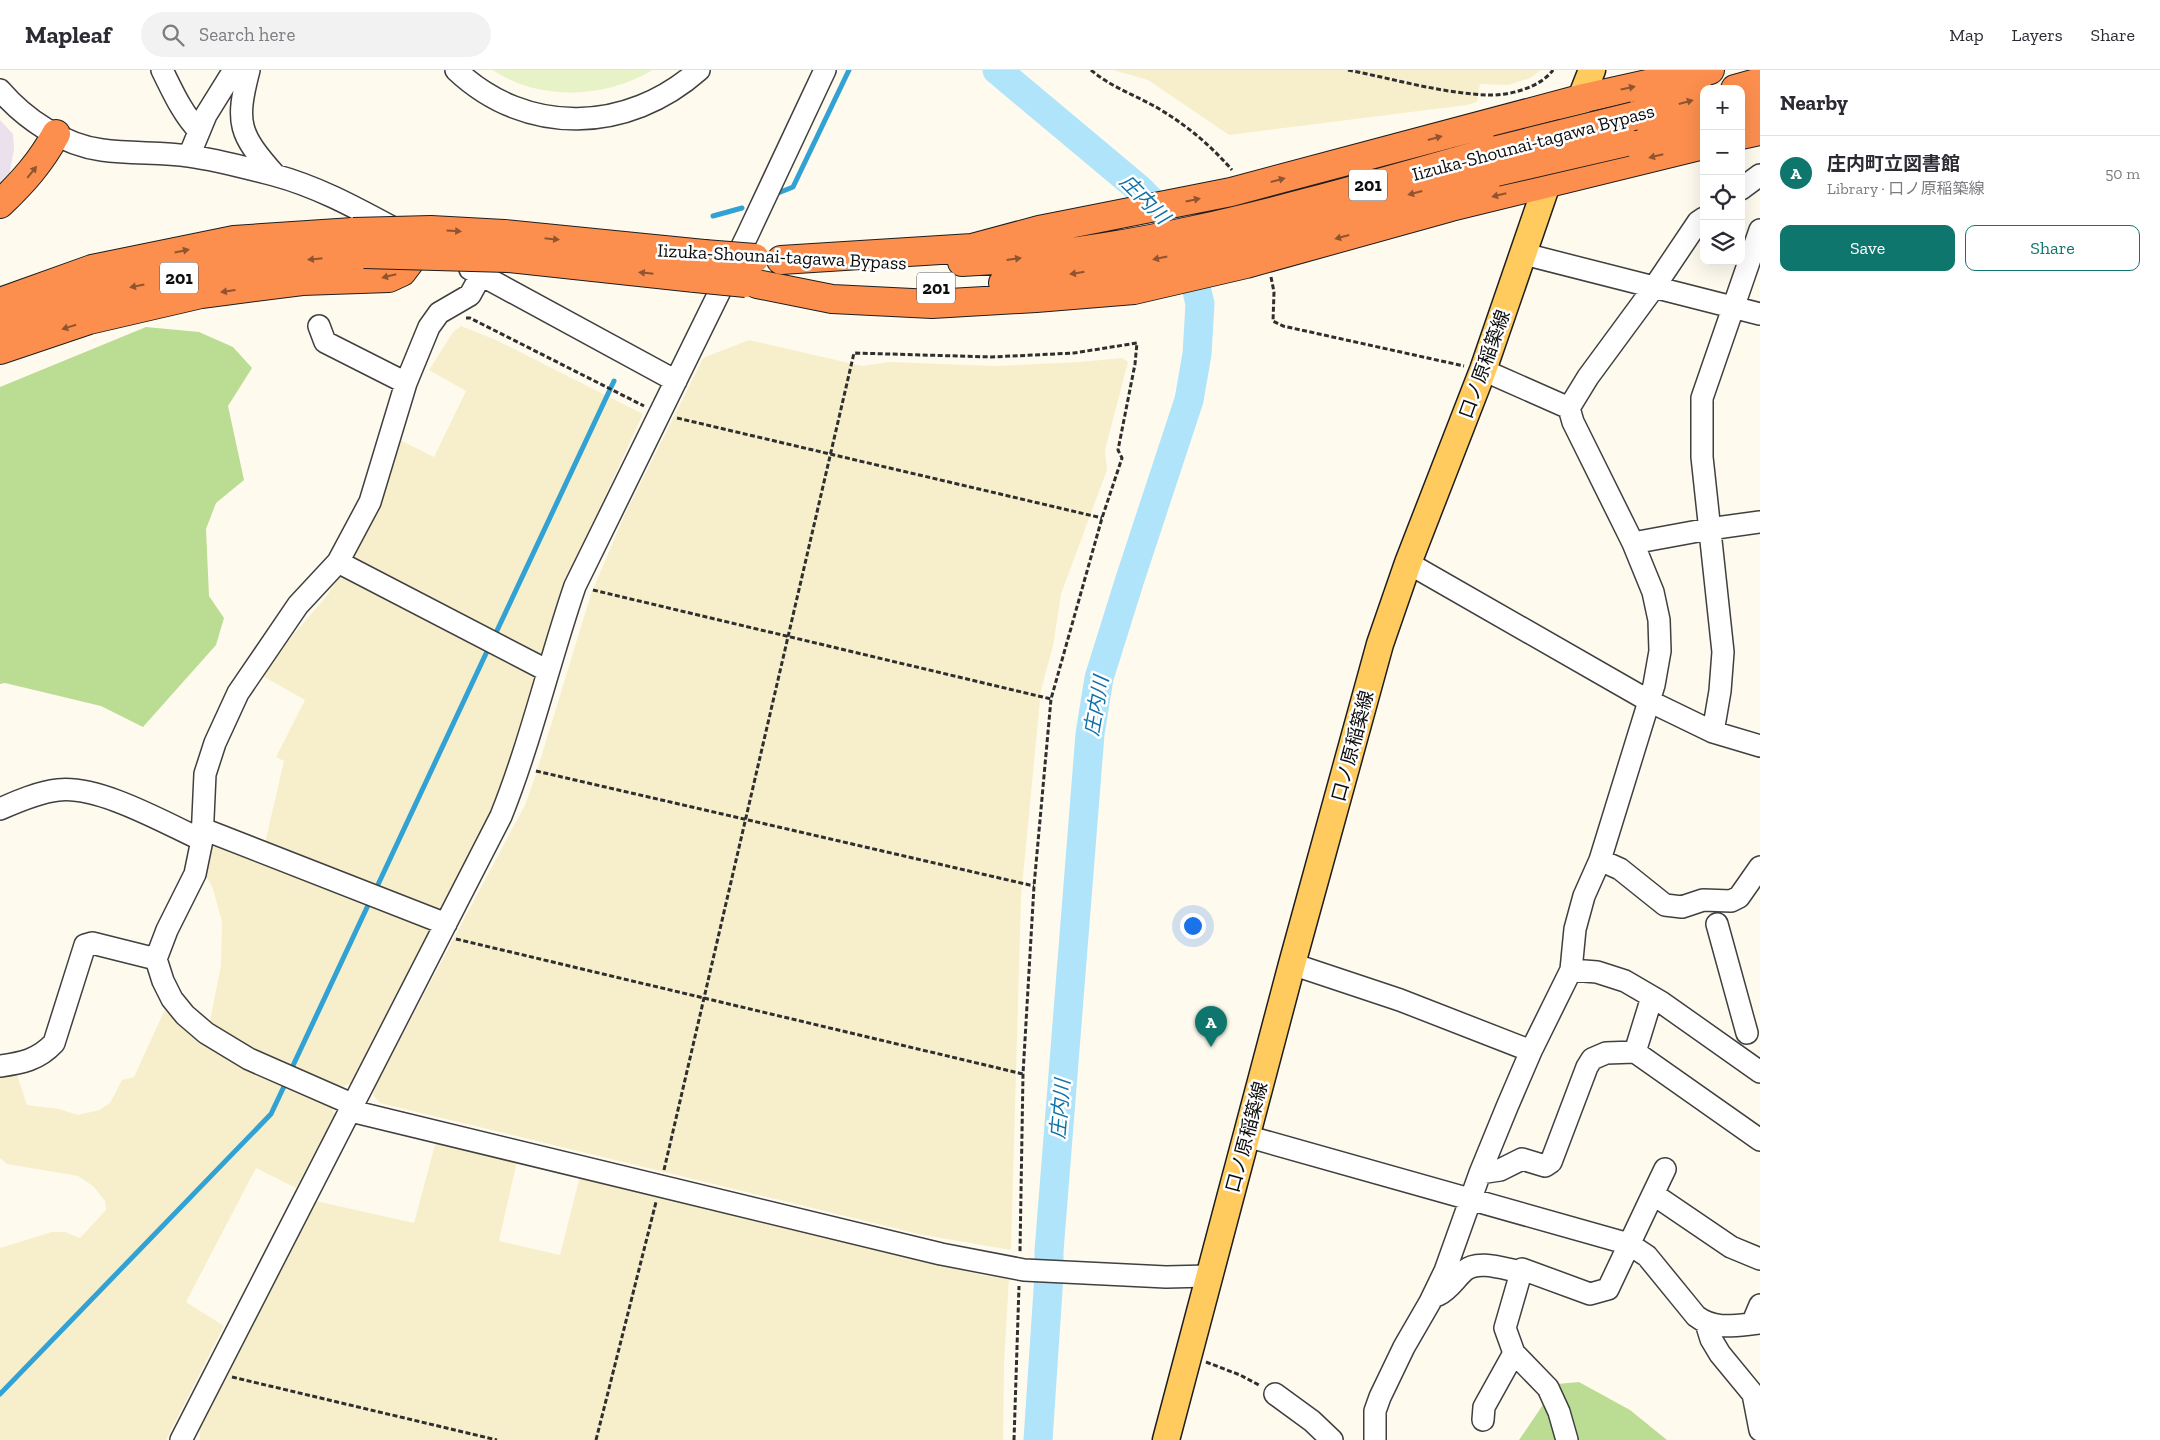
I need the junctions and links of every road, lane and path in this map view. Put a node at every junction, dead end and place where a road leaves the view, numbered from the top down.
1 (162, 70) edge
2 (234, 70) edge
3 (249, 70) edge
4 (456, 70) edge
5 (699, 70) edge
6 (825, 70) edge
7 (1091, 70) edge
8 (1348, 70) edge
9 (1553, 70) edge
10 (1592, 70) edge
11 (1710, 70) edge
12 (1760, 82) edge
13 (1745, 86) edge
14 (0, 90) edge
15 (1700, 98) edge
16 (1580, 99) junction
17 (1760, 108) edge
18 (1745, 111) edge
19 (1700, 123) edge
20 (199, 131) junction
21 (1760, 131) edge
22 (56, 134) junction
23 (1745, 134) edge
24 (1700, 146) edge
25 (189, 156) junction
26 (1496, 161) junction
27 (1760, 174) edge
28 (275, 175) junction
29 (1546, 184) junction
30 (1234, 185) junction
31 (1745, 185) edge
32 (0, 204) edge
33 (1701, 220) edge
34 (1760, 230) edge
35 (358, 243) junction
36 (423, 244) junction
37 (1249, 248) junction
38 (1524, 254) junction
39 (1128, 266) junction
40 (760, 271) junction
41 (481, 275) junction
42 (1655, 286) junction
43 (0, 302) edge
44 (1734, 307) junction
45 (1760, 314) edge
46 (463, 318) dead end
47 (0, 326) edge
48 (319, 326) dead end
49 (0, 350) edge
50 (1483, 370) junction
51 (676, 381) junction
52 (406, 383) junction
53 (1569, 408) junction
54 (661, 415) junction
55 (830, 454) junction
56 (1102, 518) junction
57 (1760, 522) edge
58 (1708, 529) junction
59 (1634, 544) junction
60 (338, 562) junction
61 (1408, 563) junction
62 (575, 586) junction
63 (788, 636) junction
64 (548, 670) junction
65 (1051, 699) junction
66 (1649, 701) junction
67 (1713, 732) junction
68 (1760, 746) edge
69 (520, 767) junction
70 (0, 809) edge
71 (746, 819) junction
72 (203, 834) junction
73 (1600, 860) junction
74 (1760, 868) edge
75 (1034, 886) junction
76 (1717, 924) dead end
77 (443, 930) junction
78 (156, 959) junction
79 (1292, 964) junction
80 (1571, 970) junction
81 (1652, 997) junction
82 (704, 999) junction
83 (1754, 1029) edge
84 (1531, 1051) junction
85 (1635, 1052) junction
86 (1732, 1053) junction
87 (0, 1066) edge
88 (1760, 1072) edge
89 (1022, 1074) junction
90 (352, 1108) junction
91 (1246, 1136) junction
92 (1760, 1140) edge
93 (1665, 1169) dead end
94 (1480, 1173) junction
95 (660, 1186) junction
96 (1653, 1194) junction
97 (1471, 1198) junction
98 (1629, 1244) junction
99 (1760, 1259) edge
100 (1022, 1270) junction
101 (1521, 1272) junction
102 (1209, 1276) junction
103 (1432, 1299) junction
104 (1757, 1317) edge
105 (1706, 1323) junction
106 (1514, 1353) junction
107 (1200, 1360) dead end
108 (215, 1373) junction
109 (1275, 1394) joint
110 (1483, 1420) dead end
111 (1760, 1430) edge
112 (181, 1440) edge
113 (497, 1440) edge
114 (596, 1440) edge
115 (1014, 1440) edge
116 (1166, 1440) edge
117 (1332, 1440) edge
118 (1375, 1440) edge
119 (1567, 1440) edge

1 - 20 street
2 - 20 street
3 - 28 street
4 - 5 street
6 - 51 street
7 - 30 path
8 - 9 path
10 - 16 main road, 口ノ原稲築線
16 -> 11 highway
12 - 13 highway
14 - 22 street
26 -> 15 highway, Iizuka-Shounai-tagawa Bypass / 201, bridge
16 - 29 main road, 口ノ原稲築線
30 -> 16 highway
17 - 18 highway
19 - 26 highway, Iizuka-Shounai-tagawa Bypass / 201, bridge
20 - 25 street
21 - 23 highway
22 - 25 street
32 -> 22 highway
24 -> 29 highway
25 - 28 street
26 - 37 highway, Iizuka-Shounai-tagawa Bypass / 201
27 - 31 street
28 - 36 street
29 -> 37 highway
29 - 38 main road, 口ノ原稲築線
40 -> 30 highway
33 - 42 street
34 - 44 street
35 - 40 highway, Iizuka-Shounai-tagawa Bypass / 201, bridge
43 -> 35 highway, Iizuka-Shounai-tagawa Bypass / 201
35 -> 47 highway, Iizuka-Shounai-tagawa Bypass / 201
36 - 41 street
36 -> 49 highway
37 - 39 highway
39 -> 37 highway, Iizuka-Shounai-tagawa Bypass / 201
37 - 50 path
38 - 42 street
38 - 50 main road, 口ノ原稲築線
39 - 40 highway, Iizuka-Shounai-tagawa Bypass / 201
39 -> 40 highway
41 - 51 street
41 - 52 street
42 - 44 street
42 - 53 street
44 - 45 street
44 - 58 street
46 - 54 path
48 - 52 street
50 - 53 street
50 - 61 main road, 口ノ原稲築線
51 - 54 street
52 - 60 street
53 - 59 street
54 - 55 path
54 - 62 street
55 - 56 path
55 - 56 path
55 - 63 path
56 - 65 path
57 - 58 street
58 - 59 street
58 - 67 street
59 - 66 street
60 - 64 street
60 - 72 street
61 - 66 street
61 - 79 main road, 口ノ原稲築線
62 - 63 path
62 - 64 street
63 - 65 path
63 - 71 path
64 - 69 street
65 - 75 path
66 - 67 street
66 - 73 street
67 - 68 street
69 - 71 path
69 - 77 street
70 - 72 street
71 - 75 path
71 - 82 path
72 - 77 street
72 - 78 street
73 - 74 street
73 - 80 street
75 - 89 path
76 - 83 street
77 - 82 path
77 - 90 street
78 - 87 street
78 - 90 street
79 - 84 street
79 - 91 main road, 口ノ原稲築線
80 - 81 street
80 - 84 street
81 - 85 street
81 - 86 street
82 - 89 path
82 - 95 path
83 - 86 street
84 - 94 street
85 - 92 street
85 - 94 street
86 - 88 street
89 - 100 path
90 - 95 street
90 - 108 street
91 - 97 street
91 - 102 main road, 口ノ原稲築線
93 - 96 street
94 - 97 street
95 - 100 street
95 - 114 path
96 - 98 street
96 - 99 street
97 - 98 street
97 - 103 street
98 - 101 street
98 - 105 street
100 - 102 street
100 - 115 path
101 - 103 street
101 - 106 street
102 - 116 main road, 口ノ原稲築線
103 - 118 street
104 - 105 street
105 - 111 street
106 - 110 street
106 - 119 street
107 - 109 path
108 - 112 street
108 - 113 path
109 - 117 street

